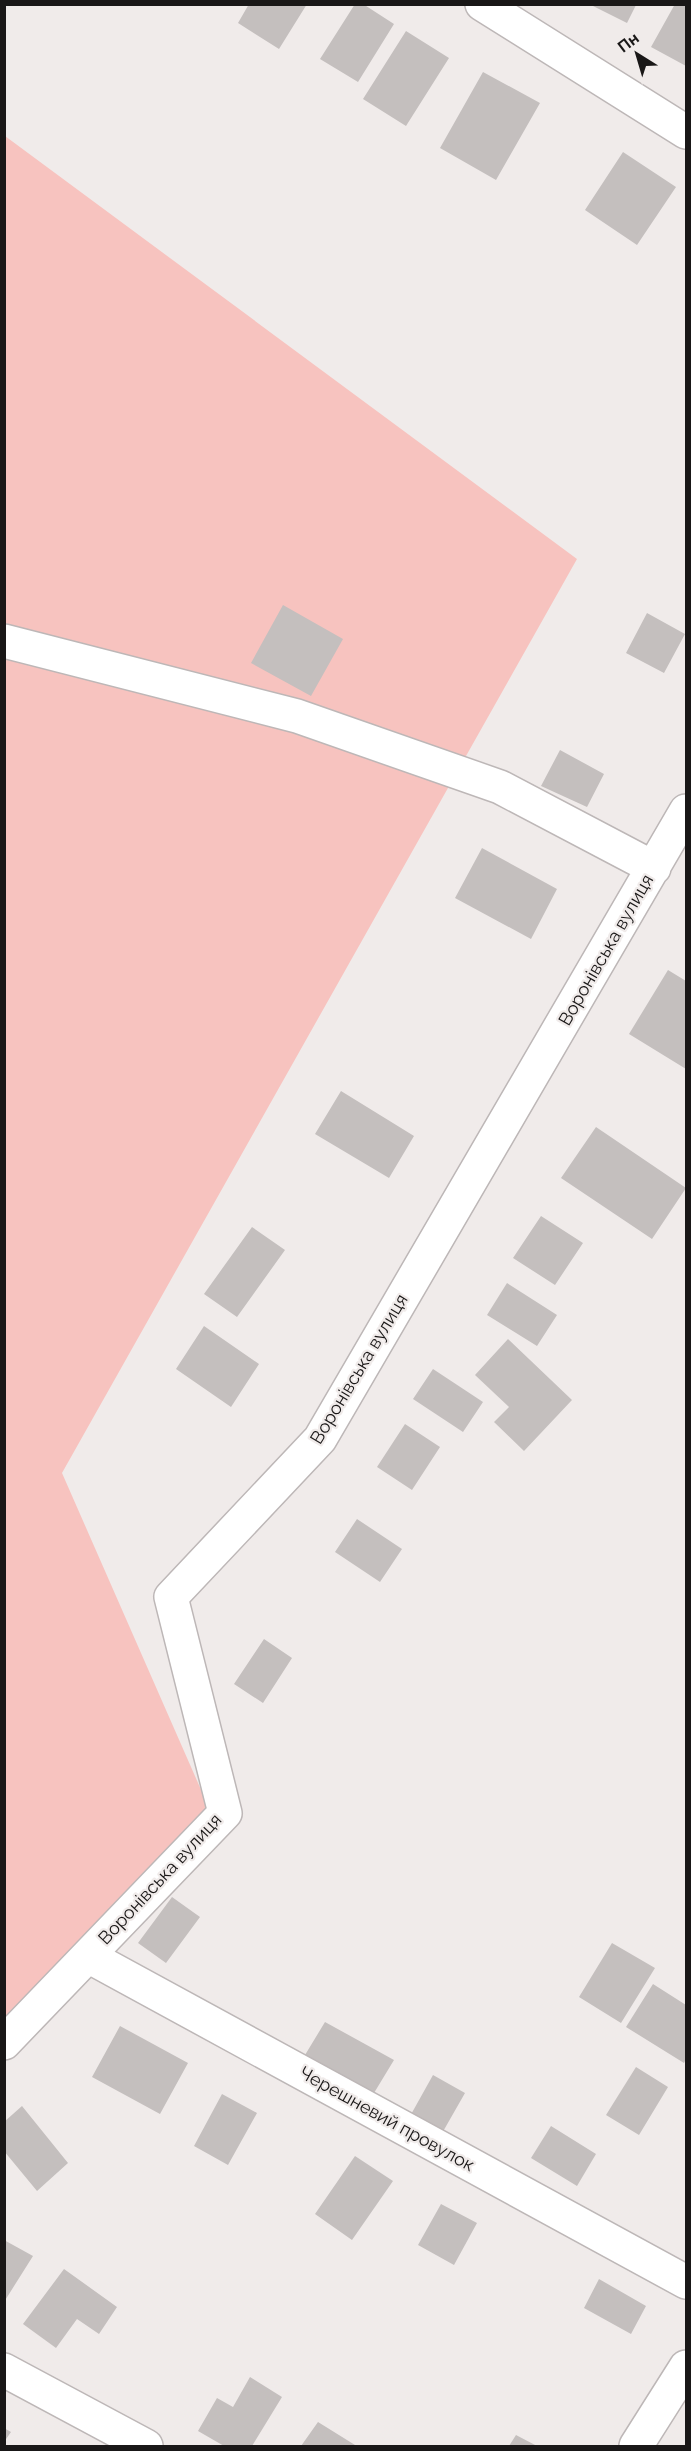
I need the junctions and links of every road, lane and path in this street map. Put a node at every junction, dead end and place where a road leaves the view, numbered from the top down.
1 (482, 4) edge
2 (687, 132) edge
3 (4, 641) edge
4 (687, 811) edge
5 (654, 868) junction
6 (87, 1956) junction
7 (4, 2043) edge
8 (687, 2282) edge
9 (687, 2367) edge
10 (4, 2370) edge
11 (146, 2446) edge
12 (636, 2446) edge

1 - 2 street
3 - 5 street
4 - 5 street, Воронівська вулиця
5 - 6 street, Воронівська вулиця
6 - 7 street
6 - 8 street, Черешневий провулок
9 - 12 street
10 - 11 street

